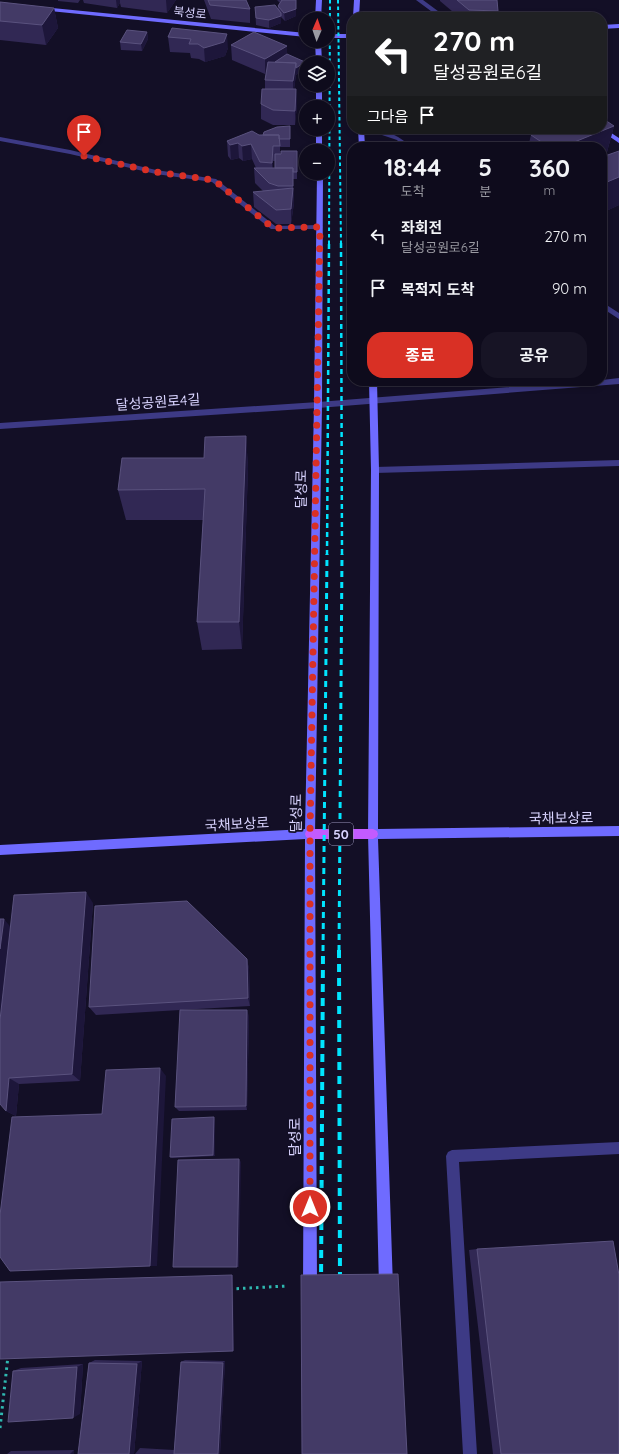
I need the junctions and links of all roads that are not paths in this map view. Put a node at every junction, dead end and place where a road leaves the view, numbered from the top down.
1 (319, 0) edge
2 (357, 0) edge
3 (419, 0) edge
4 (34, 8) edge
5 (318, 12) edge
6 (356, 12) edge
7 (436, 12) edge
8 (619, 26) edge
9 (607, 27) edge
10 (299, 34) edge
11 (335, 36) edge
12 (347, 36) edge
13 (607, 133) edge
14 (383, 134) edge
15 (0, 139) edge
16 (619, 141) edge
17 (401, 142) edge
18 (320, 180) edge
19 (320, 227) junction
20 (607, 308) edge
21 (619, 317) edge
22 (619, 380) edge
23 (607, 381) edge
24 (373, 386) edge
25 (549, 386) edge
26 (374, 401) junction
27 (318, 405) junction
28 (0, 426) edge
29 (619, 463) edge
30 (374, 470) junction
31 (619, 831) edge
32 (310, 834) junction
33 (373, 834) junction
34 (0, 850) edge
35 (619, 1148) edge
36 (310, 1300) edge
37 (386, 1303) edge
38 (470, 1454) edge

1 - 5 main road
2 - 6 main road
3 - 7 street
4 - 10 main road, 북성로
8 - 9 main road
11 - 12 main road
13 - 16 main road
14 - 17 street
15 - 19 street
18 - 19 main road, 달성로
19 - 27 main road, 달성로
20 - 21 street
22 - 23 street, 달성공원로4길
24 - 26 main road
25 - 26 street, 달성공원로4길
26 - 27 street, 달성공원로4길
26 - 30 main road
27 - 28 street, 달성공원로4길
27 - 32 main road, 달성로
29 - 30 street
30 - 33 main road
31 - 33 main road, 국채보상로 / 50
32 - 33 main road, 국채보상로 / 50
32 - 34 main road, 국채보상로 / 50
32 - 36 main road, 달성로
33 - 37 main road
35 - 38 street

